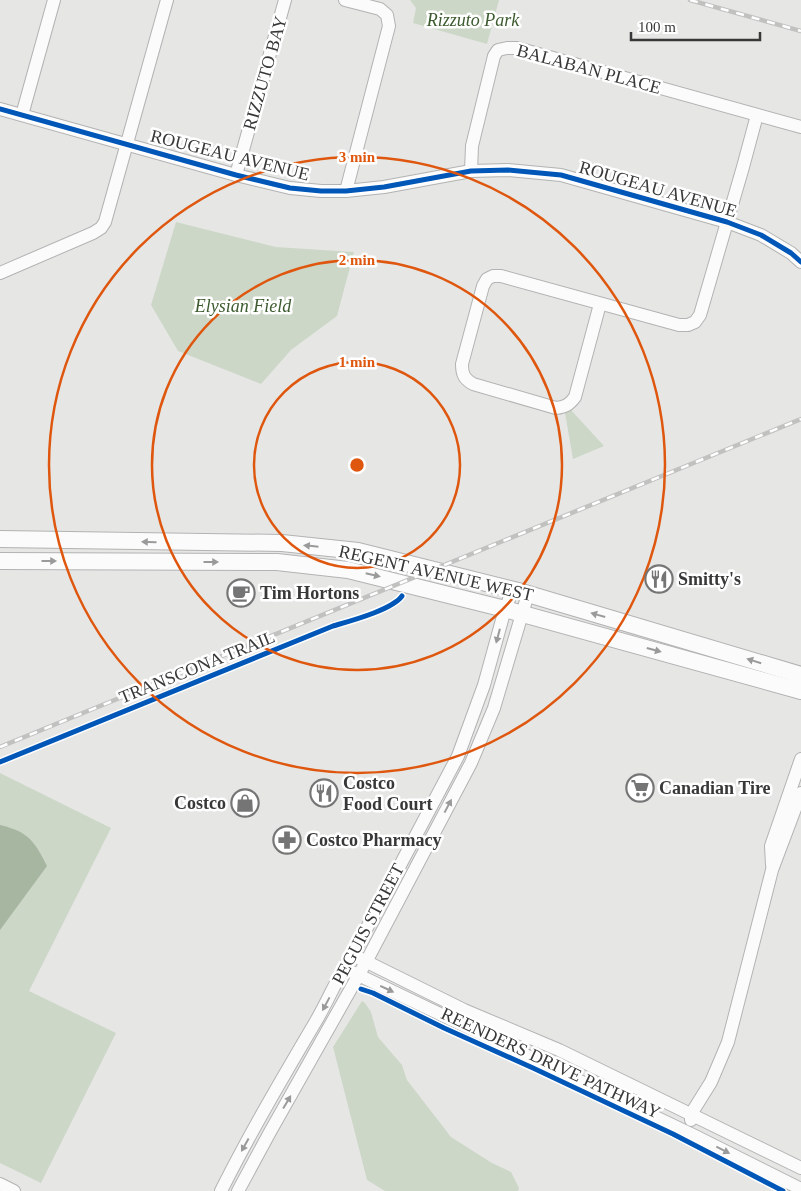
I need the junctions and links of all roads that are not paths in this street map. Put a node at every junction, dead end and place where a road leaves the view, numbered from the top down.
1 (54, 0) edge
2 (167, 0) edge
3 (286, 0) edge
4 (345, 0) edge
5 (0, 109) edge
6 (22, 115) junction
7 (757, 115) junction
8 (801, 127) edge
9 (127, 144) junction
10 (472, 171) junction
11 (236, 175) junction
12 (346, 191) junction
13 (726, 222) junction
14 (801, 262) edge
15 (0, 273) edge
16 (600, 304) junction
17 (0, 539) edge
18 (187, 542) junction
19 (0, 561) edge
20 (188, 562) junction
21 (520, 592) junction
22 (505, 609) junction
23 (522, 614) junction
24 (801, 675) edge
25 (801, 690) edge
26 (801, 759) edge
27 (801, 793) edge
28 (772, 870) junction
29 (353, 954) junction
30 (366, 962) junction
31 (343, 968) junction
32 (357, 975) junction
33 (691, 1114) junction
34 (693, 1135) junction
35 (801, 1168) edge
36 (0, 1184) edge
37 (801, 1189) edge
38 (14, 1191) edge
39 (221, 1191) edge
40 (238, 1191) edge

1 - 6 street
2 - 9 street
3 - 11 street, RIZZUTO BAY
4 - 12 street
5 - 6 street, ROUGEAU AVENUE
6 - 9 street, ROUGEAU AVENUE
7 - 8 street, BALABAN PLACE
7 - 10 street, BALABAN PLACE
7 - 13 street
9 - 11 street, ROUGEAU AVENUE
9 - 15 street
10 - 12 street, ROUGEAU AVENUE
10 - 13 street, ROUGEAU AVENUE
11 - 12 street, ROUGEAU AVENUE
13 - 14 street, ROUGEAU AVENUE
13 - 16 street
16 - 16 street
18 -> 17 main road, REGENT AVENUE WEST
18 - 20 main road
21 -> 18 main road, REGENT AVENUE WEST
19 -> 20 main road, REGENT AVENUE WEST
20 -> 22 main road, REGENT AVENUE WEST
21 - 22 street, PEGUIS STREET
21 - 23 street, PEGUIS STREET
24 -> 21 main road, REGENT AVENUE WEST
22 - 23 main road, REGENT AVENUE WEST
22 -> 29 street, PEGUIS STREET
23 -> 25 main road, REGENT AVENUE WEST
30 -> 23 street, PEGUIS STREET
26 - 28 street
27 - 28 street
28 - 33 street
29 - 30 street
29 - 31 street, PEGUIS STREET
30 - 32 street, PEGUIS STREET
30 - 33 street
31 - 32 street
31 -> 39 street, PEGUIS STREET
32 -> 34 street
40 -> 32 street, PEGUIS STREET
33 - 34 street
33 - 35 street
34 -> 37 street
36 - 38 street

